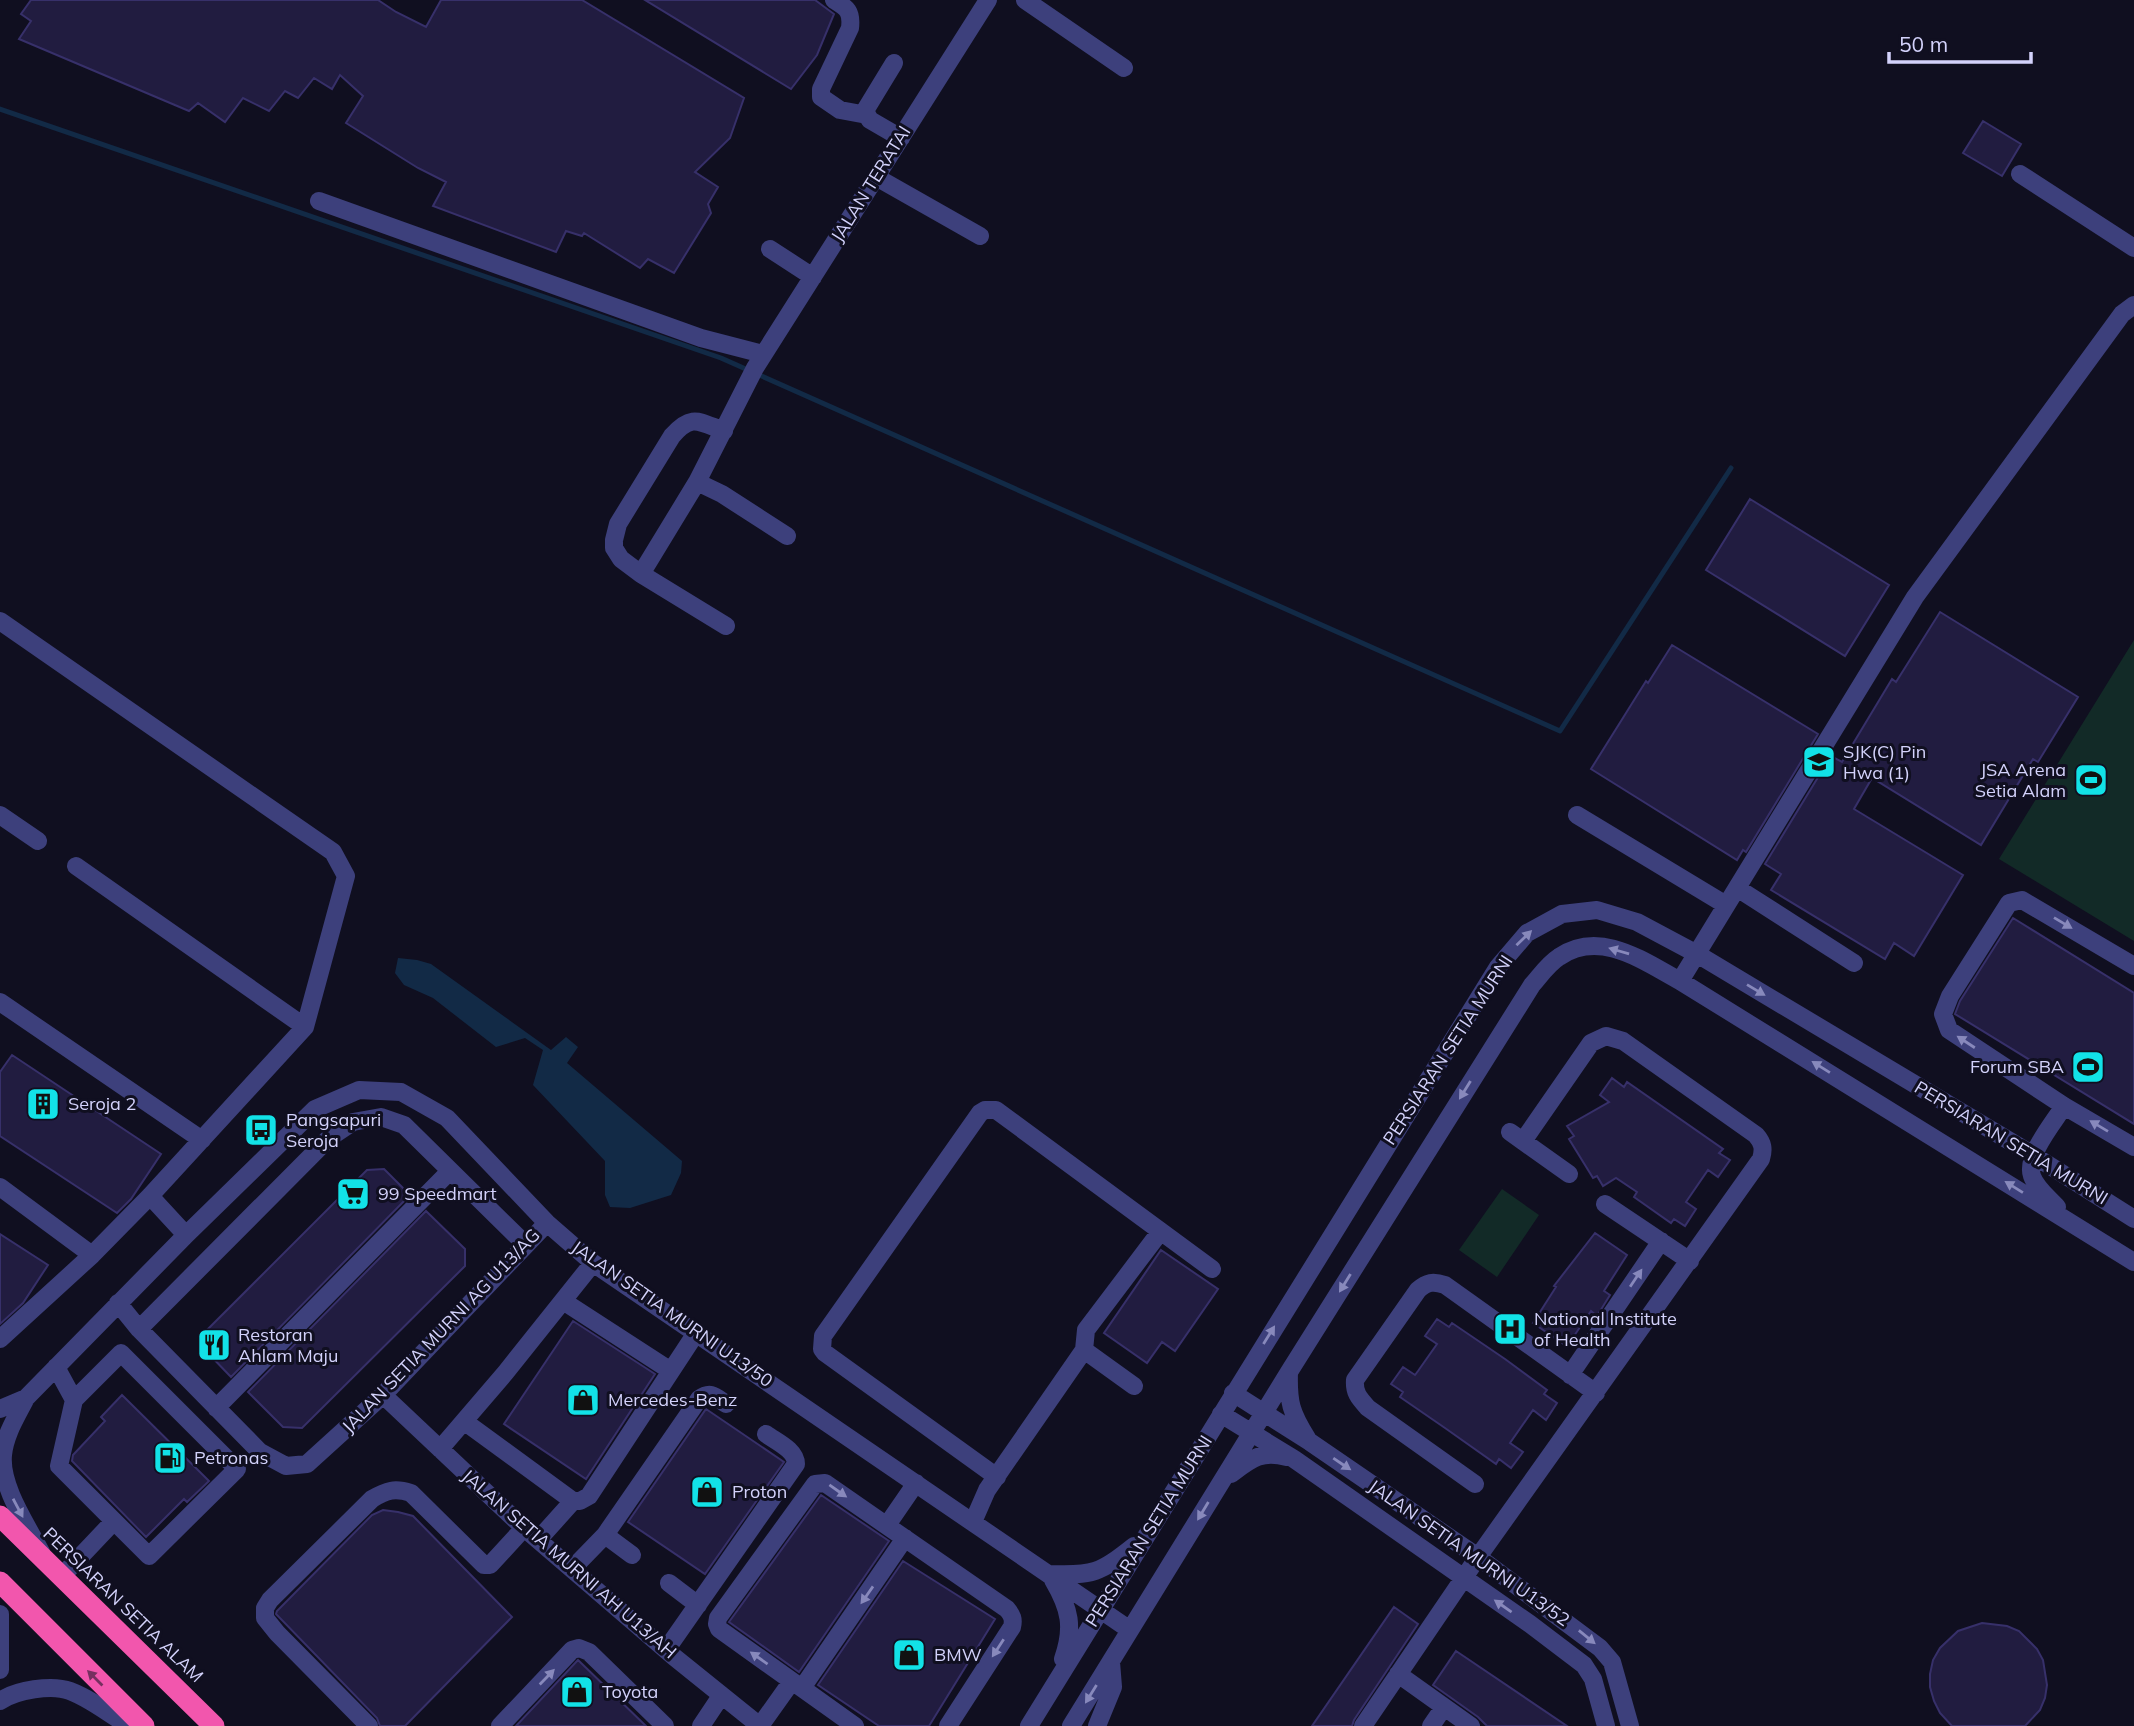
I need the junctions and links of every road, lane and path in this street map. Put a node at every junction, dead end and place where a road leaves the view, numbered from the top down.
1 (834, 0) edge
2 (988, 0) edge
3 (1025, 0) edge
4 (894, 63) dead end
5 (1124, 68) dead end
6 (867, 115) junction
7 (901, 138) junction
8 (2020, 174) dead end
9 (876, 177) junction
10 (319, 201) dead end
11 (980, 236) dead end
12 (2134, 248) edge
13 (770, 249) dead end
14 (813, 277) junction
15 (2134, 305) edge
16 (759, 361) junction
17 (724, 431) junction
18 (697, 482) junction
19 (787, 536) dead end
20 (641, 574) junction
21 (0, 621) edge
22 (726, 626) dead end
23 (0, 815) edge
24 (1577, 815) dead end
25 (38, 841) dead end
26 (76, 866) dead end
27 (1737, 888) junction
28 (1726, 905) junction
29 (1698, 954) junction
30 (1854, 963) dead end
31 (2134, 966) edge
32 (1680, 981) junction
33 (0, 1002) edge
34 (305, 1027) junction
35 (2064, 1105) junction
36 (202, 1140) junction
37 (2134, 1147) edge
38 (2033, 1155) junction
39 (450, 1171) junction
40 (1569, 1174) dead end
41 (0, 1187) edge
42 (150, 1196) junction
43 (1605, 1204) dead end
44 (2134, 1219) edge
45 (2069, 1220) junction
46 (547, 1223) junction
47 (1160, 1232) junction
48 (186, 1235) junction
49 (1661, 1241) junction
50 (526, 1245) junction
51 (92, 1255) junction
52 (1690, 1261) junction
53 (2134, 1262) edge
54 (593, 1263) junction
55 (1212, 1269) dead end
56 (563, 1301) junction
57 (118, 1303) junction
58 (139, 1329) junction
59 (696, 1333) junction
60 (0, 1339) edge
61 (1084, 1350) junction
62 (56, 1367) junction
63 (671, 1371) junction
64 (1289, 1372) junction
65 (1570, 1375) junction
66 (1134, 1386) dead end
67 (1596, 1393) junction
68 (1233, 1394) junction
69 (383, 1395) junction
70 (26, 1398) junction
71 (74, 1400) junction
72 (726, 1404) dead end
73 (216, 1408) junction
74 (0, 1409) edge
75 (1264, 1412) junction
76 (1221, 1414) junction
77 (465, 1422) junction
78 (1252, 1433) junction
79 (766, 1434) dead end
80 (1310, 1442) junction
81 (440, 1449) junction
82 (1294, 1459) junction
83 (997, 1477) junction
84 (916, 1483) junction
85 (1220, 1483) junction
86 (1475, 1484) dead end
87 (573, 1502) junction
88 (0, 1516) edge
89 (114, 1521) junction
90 (973, 1522) junction
91 (887, 1525) junction
92 (531, 1534) junction
93 (605, 1535) junction
94 (1147, 1535) junction
95 (905, 1538) junction
96 (632, 1555) dead end
97 (1478, 1557) junction
98 (46, 1562) junction
99 (572, 1569) junction
100 (65, 1573) junction
101 (1048, 1574) junction
102 (1463, 1578) junction
103 (0, 1582) edge
104 (669, 1583) dead end
105 (698, 1605) junction
106 (1100, 1609) junction
107 (0, 1614) edge
108 (1130, 1630) junction
109 (666, 1650) junction
110 (1111, 1661) junction
111 (0, 1670) edge
112 (1398, 1674) junction
113 (797, 1685) junction
114 (1054, 1686) junction
115 (721, 1696) junction
116 (0, 1701) edge
117 (1444, 1707) junction
118 (128, 1726) edge
119 (144, 1726) edge
120 (214, 1726) edge
121 (228, 1726) edge
122 (369, 1726) edge
123 (500, 1726) edge
124 (665, 1726) edge
125 (701, 1726) edge
126 (760, 1726) edge
127 (855, 1726) edge
128 (948, 1726) edge
129 (1029, 1726) edge
130 (1071, 1726) edge
131 (1097, 1726) edge
132 (1363, 1726) edge
133 (1430, 1726) edge
134 (1471, 1726) edge
135 (1606, 1726) edge
136 (1630, 1726) edge

1 - 6 street
2 - 7 street, JALAN TERATAI
3 - 5 street
4 - 6 street
6 - 7 street
7 - 9 street, JALAN TERATAI
8 - 12 street
9 - 11 street
9 - 14 street, JALAN TERATAI
10 - 16 street
13 - 14 street
14 - 16 street, JALAN TERATAI
15 - 27 street
16 - 17 street, JALAN TERATAI
17 - 18 street, JALAN TERATAI
17 - 20 street
18 - 19 street
18 - 20 street, JALAN TERATAI
20 - 22 street
21 - 34 street
23 - 25 street
24 - 28 street
26 - 34 street
27 - 28 street
27 - 30 street
28 - 29 street
29 - 32 street
29 -> 38 street, PERSIARAN SETIA MURNI
68 -> 29 street, PERSIARAN SETIA MURNI
35 -> 31 street
45 -> 32 street, PERSIARAN SETIA MURNI
32 -> 64 street, PERSIARAN SETIA MURNI
33 - 36 street
34 - 36 street
37 -> 35 street
35 - 38 street
36 - 42 street
38 - 44 street, PERSIARAN SETIA MURNI
38 - 45 street
39 - 50 street
39 - 58 street
39 - 73 street
40 - 52 street
41 - 51 street
42 - 48 street
42 - 51 street
43 - 49 street
45 - 53 street, PERSIARAN SETIA MURNI
46 - 48 street, JALAN SETIA MURNI U13/50
46 - 50 street, JALAN SETIA MURNI AG U13/AG
46 - 54 street, JALAN SETIA MURNI U13/50
47 - 55 street
47 - 61 street
47 - 83 street
48 - 57 street, JALAN SETIA MURNI U13/50
49 - 52 street
65 -> 49 street
50 - 69 street, JALAN SETIA MURNI AG U13/AG
51 - 60 street
52 - 67 street
54 - 56 street
54 - 59 street, JALAN SETIA MURNI U13/50
56 - 63 street
56 - 77 street
57 - 58 street, JALAN SETIA MURNI AG U13/AG
57 - 62 street, JALAN SETIA MURNI U13/50
58 - 73 street, JALAN SETIA MURNI AG U13/AG
59 - 63 street
59 - 84 street, JALAN SETIA MURNI U13/50
61 - 66 street
61 - 83 street
62 - 70 street, JALAN SETIA MURNI U13/50
62 - 71 street
63 - 87 street
64 - 75 street, PERSIARAN SETIA MURNI
64 - 80 street
65 - 67 street
65 - 86 street
67 - 97 street
68 - 75 street, JALAN SETIA MURNI U13/52
68 - 76 street, PERSIARAN SETIA MURNI
69 - 73 street, JALAN SETIA MURNI AG U13/AG
69 - 81 street, JALAN SETIA MURNI AH U13/AH
70 - 74 street
70 -> 98 street
71 - 89 street
71 - 89 street
72 - 93 street
75 - 78 street, PERSIARAN SETIA MURNI
75 - 80 street, JALAN SETIA MURNI U13/52
76 - 78 street, JALAN SETIA MURNI U13/52
76 - 94 street, PERSIARAN SETIA MURNI
77 - 81 street
77 - 87 street
78 - 82 street, JALAN SETIA MURNI U13/52
78 - 85 street, PERSIARAN SETIA MURNI
79 - 105 street
80 -> 97 street, JALAN SETIA MURNI U13/52
81 - 92 street, JALAN SETIA MURNI AH U13/AH
82 - 85 street
82 - 102 street, JALAN SETIA MURNI U13/52
83 - 90 street
84 - 90 street, JALAN SETIA MURNI U13/50
84 - 91 street
85 -> 108 street, PERSIARAN SETIA MURNI
87 - 92 street
88 - 98 highway, PERSIARAN SETIA ALAM
89 - 100 street
90 - 101 street, JALAN SETIA MURNI U13/50
91 - 95 street
113 -> 91 street
92 - 99 street, JALAN SETIA MURNI AH U13/AH
92 - 122 street
93 - 96 street
93 - 99 street
94 - 101 street
94 - 106 street, PERSIARAN SETIA MURNI
95 -> 113 street
95 -> 128 street
97 - 102 street
97 -> 136 street, JALAN SETIA MURNI U13/52
98 - 100 highway, PERSIARAN SETIA ALAM
99 - 109 street, JALAN SETIA MURNI AH U13/AH
100 - 120 highway, PERSIARAN SETIA ALAM
100 - 121 highway
101 - 106 street, JALAN SETIA MURNI U13/50
101 - 114 street
102 - 112 street
135 -> 102 street, JALAN SETIA MURNI U13/52
119 -> 103 highway
104 - 105 street
105 - 109 street
106 - 108 street, JALAN SETIA MURNI U13/50
106 - 114 street, PERSIARAN SETIA MURNI
107 - 111 street
108 - 110 street, PERSIARAN SETIA MURNI
109 - 115 street, JALAN SETIA MURNI AH U13/AH
110 -> 130 street, PERSIARAN SETIA MURNI
110 - 131 street
112 - 117 street
112 - 132 street
113 - 126 street
113 - 127 street
114 - 129 street, PERSIARAN SETIA MURNI
115 - 125 street
115 - 126 street, JALAN SETIA MURNI AH U13/AH
116 - 118 street
117 - 133 street
117 - 134 street
123 -> 124 street

